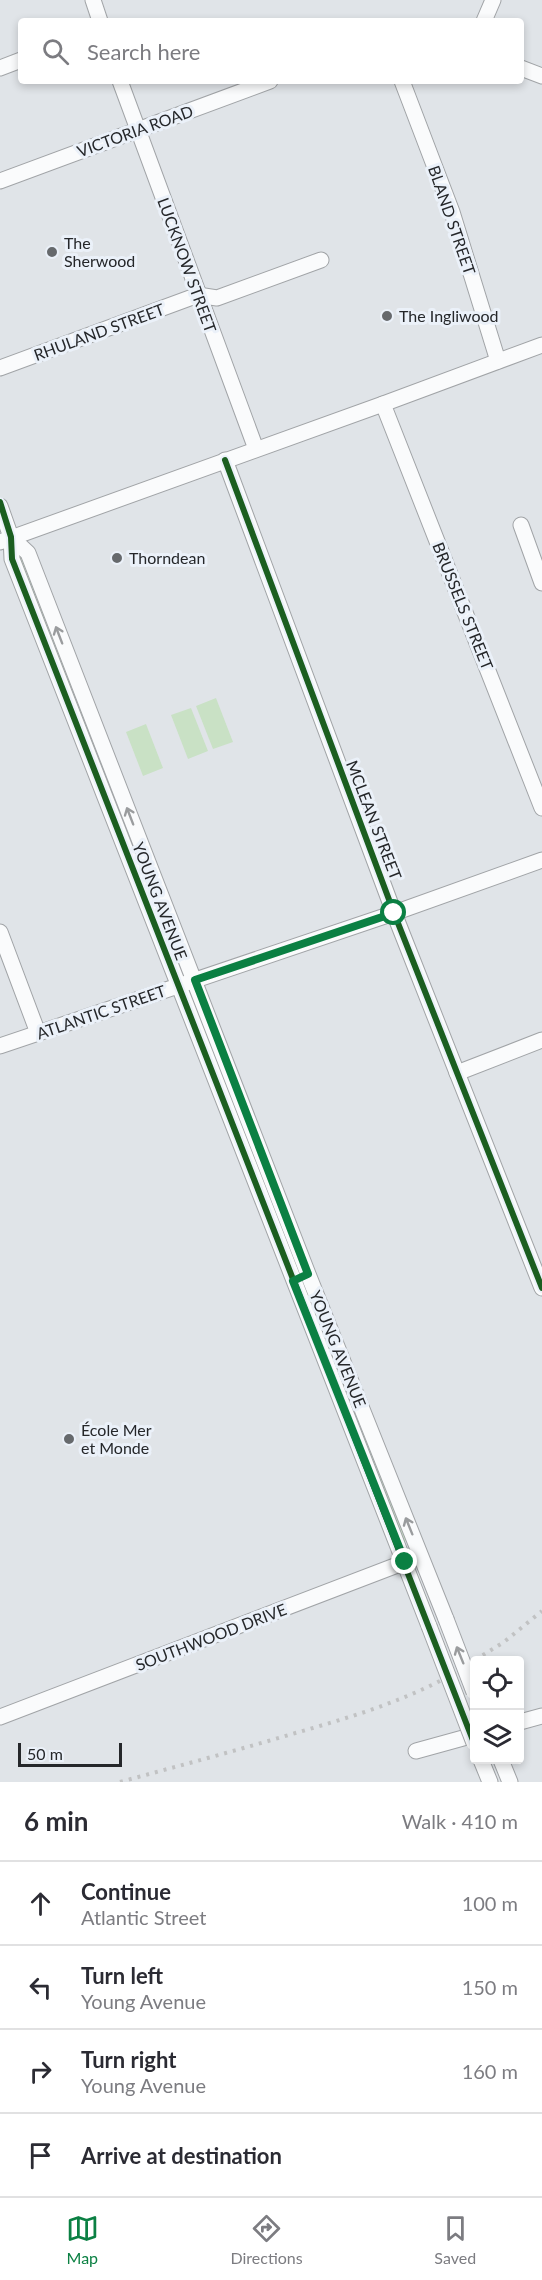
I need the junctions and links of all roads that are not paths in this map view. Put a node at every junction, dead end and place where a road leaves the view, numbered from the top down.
1 (93, 0) edge
2 (493, 0) edge
3 (99, 18) edge
4 (485, 18) edge
5 (18, 61) edge
6 (0, 68) edge
7 (524, 69) edge
8 (542, 76) edge
9 (121, 84) edge
10 (262, 84) edge
11 (403, 84) edge
12 (137, 130) junction
13 (0, 182) edge
14 (321, 260) dead end
15 (198, 295) junction
16 (542, 345) edge
17 (498, 361) junction
18 (0, 368) edge
19 (383, 404) junction
20 (256, 449) junction
21 (225, 460) junction
22 (0, 506) edge
23 (521, 525) dead end
24 (6, 540) edge
25 (542, 582) edge
26 (542, 808) edge
27 (542, 860) edge
28 (394, 913) junction
29 (0, 932) edge
30 (195, 980) junction
31 (178, 985) junction
32 (38, 1033) junction
33 (542, 1040) edge
34 (0, 1046) edge
35 (457, 1073) junction
36 (308, 1274) junction
37 (293, 1281) junction
38 (542, 1288) edge
39 (421, 1556) junction
40 (405, 1562) junction
41 (470, 1682) edge
42 (542, 1716) edge
43 (0, 1717) edge
44 (524, 1721) edge
45 (470, 1733) edge
46 (470, 1736) edge
47 (416, 1751) dead end
48 (483, 1764) edge
49 (489, 1779) edge

1 - 3 street
2 - 4 street
5 - 6 street
7 - 8 street
9 - 12 street, LUCKNOW STREET
10 - 12 street, VICTORIA ROAD
11 - 17 street, BLAND STREET
12 - 13 street, VICTORIA ROAD
12 - 15 street, LUCKNOW STREET
14 - 15 street, RHULAND STREET
15 - 18 street, RHULAND STREET
15 - 20 street, LUCKNOW STREET
16 - 17 street
17 - 19 street
19 - 20 street
19 - 26 street, BRUSSELS STREET
20 - 21 street
21 - 24 street
21 - 28 street, MCLEAN STREET
22 - 24 street
23 - 25 street
30 -> 24 street, YOUNG AVENUE
24 - 31 street, YOUNG AVENUE
27 - 28 street, ATLANTIC STREET
28 - 30 street, ATLANTIC STREET
28 - 35 street, MCLEAN STREET
29 - 32 street
30 - 31 street, ATLANTIC STREET
30 - 36 street, YOUNG AVENUE
31 - 32 street, ATLANTIC STREET
31 - 37 street, YOUNG AVENUE
32 - 34 street, ATLANTIC STREET
33 - 35 street
35 - 38 street, MCLEAN STREET
36 - 37 street
39 -> 36 street, YOUNG AVENUE
37 - 40 street, YOUNG AVENUE
39 - 40 street, SOUTHWOOD DRIVE
41 -> 39 street, YOUNG AVENUE, bridge
40 - 43 street, SOUTHWOOD DRIVE
40 - 45 street, YOUNG AVENUE, bridge
42 - 44 street
46 - 47 street
48 - 49 street

